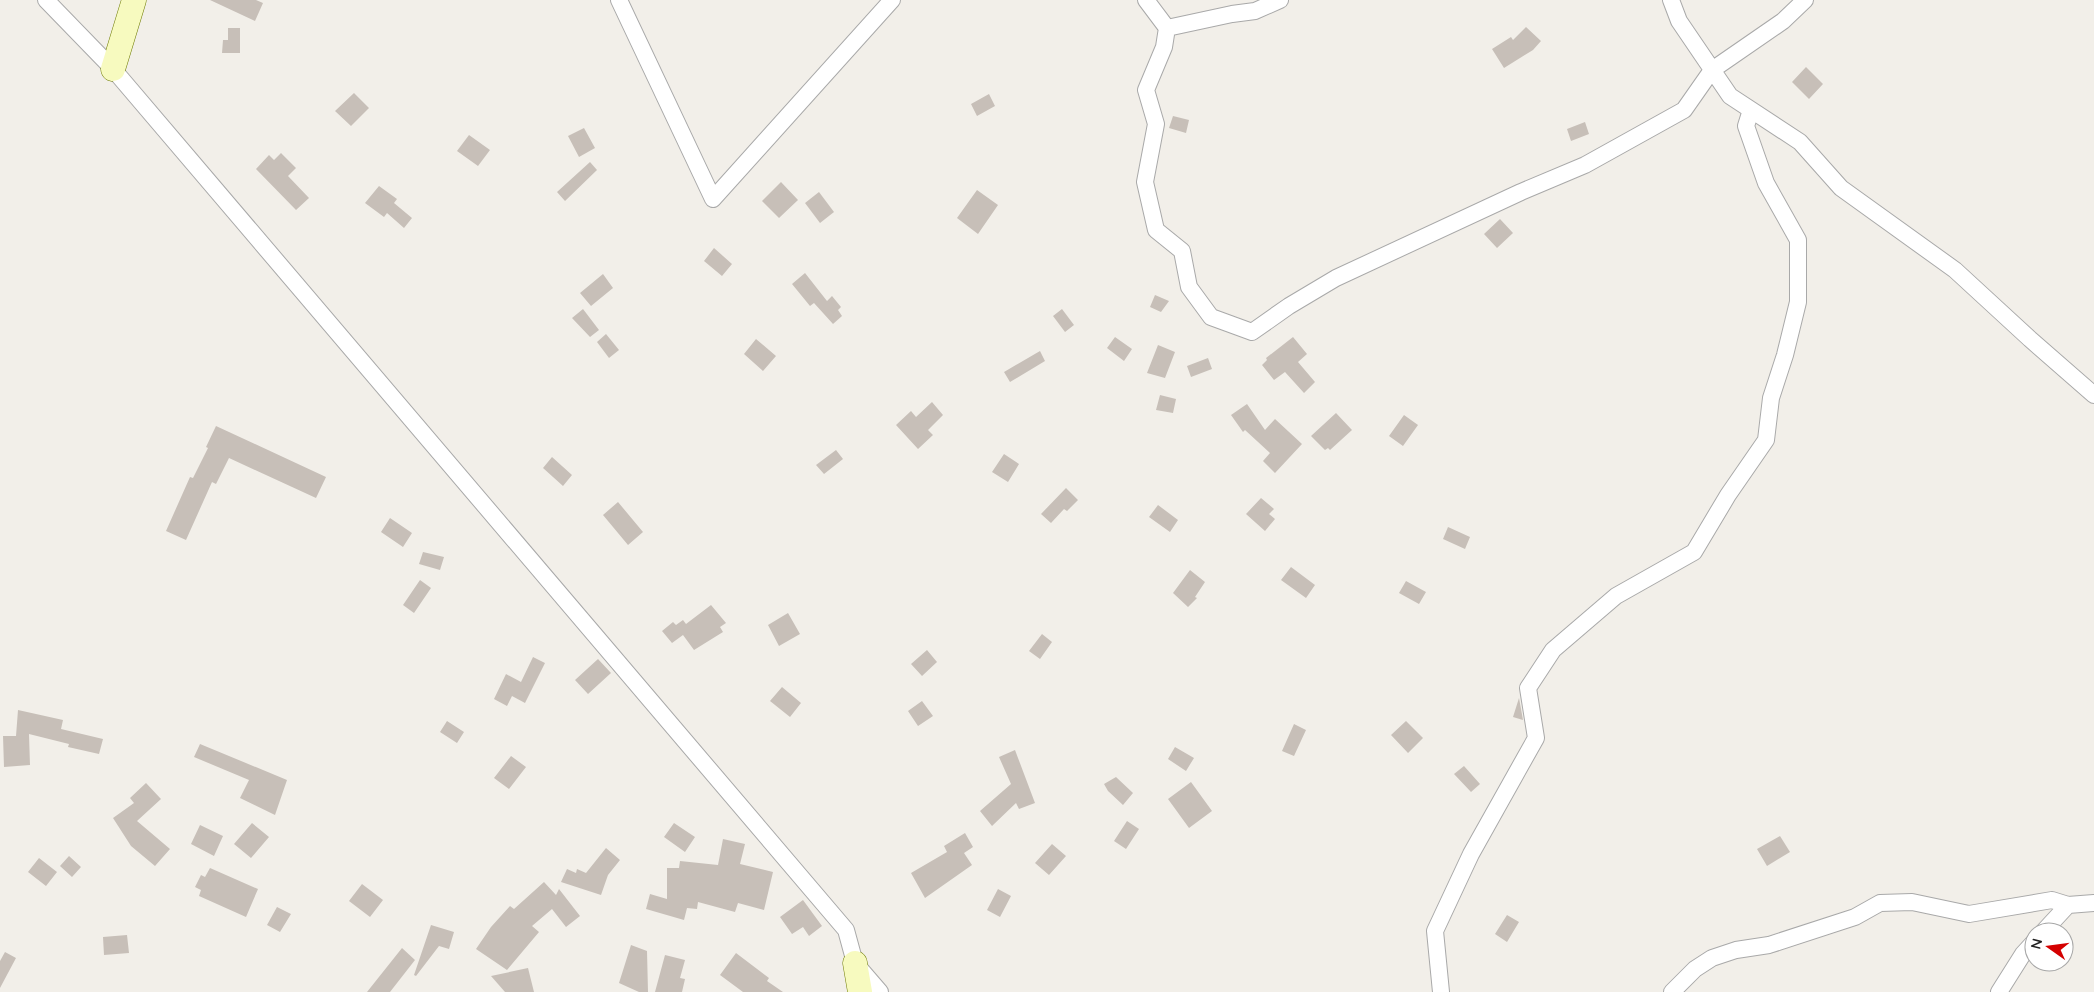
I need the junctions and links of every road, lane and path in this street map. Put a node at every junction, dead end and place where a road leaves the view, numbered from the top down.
1 (46, 0) edge
2 (134, 0) edge
3 (618, 0) edge
4 (892, 0) edge
5 (1146, 0) edge
6 (1280, 0) edge
7 (1671, 0) edge
8 (1805, 0) edge
9 (1167, 28) junction
10 (113, 69) junction
11 (1712, 70) junction
12 (1751, 110) junction
13 (2094, 395) edge
14 (2094, 902) edge
15 (2068, 905) junction
16 (2052, 922) edge
17 (2024, 952) edge
18 (855, 963) junction
19 (860, 992) edge
20 (880, 992) edge
21 (1441, 992) edge
22 (1672, 992) edge
23 (1999, 992) edge

1 - 10 street
2 - 10 street
3 - 4 street
5 - 9 street
6 - 9 street
7 - 11 street
8 - 11 street
9 - 11 street
10 - 18 street
11 - 12 street
12 - 13 street
12 - 21 street
14 - 15 street
15 - 16 street
15 - 22 street
17 - 23 street
18 - 19 street
18 - 20 street

